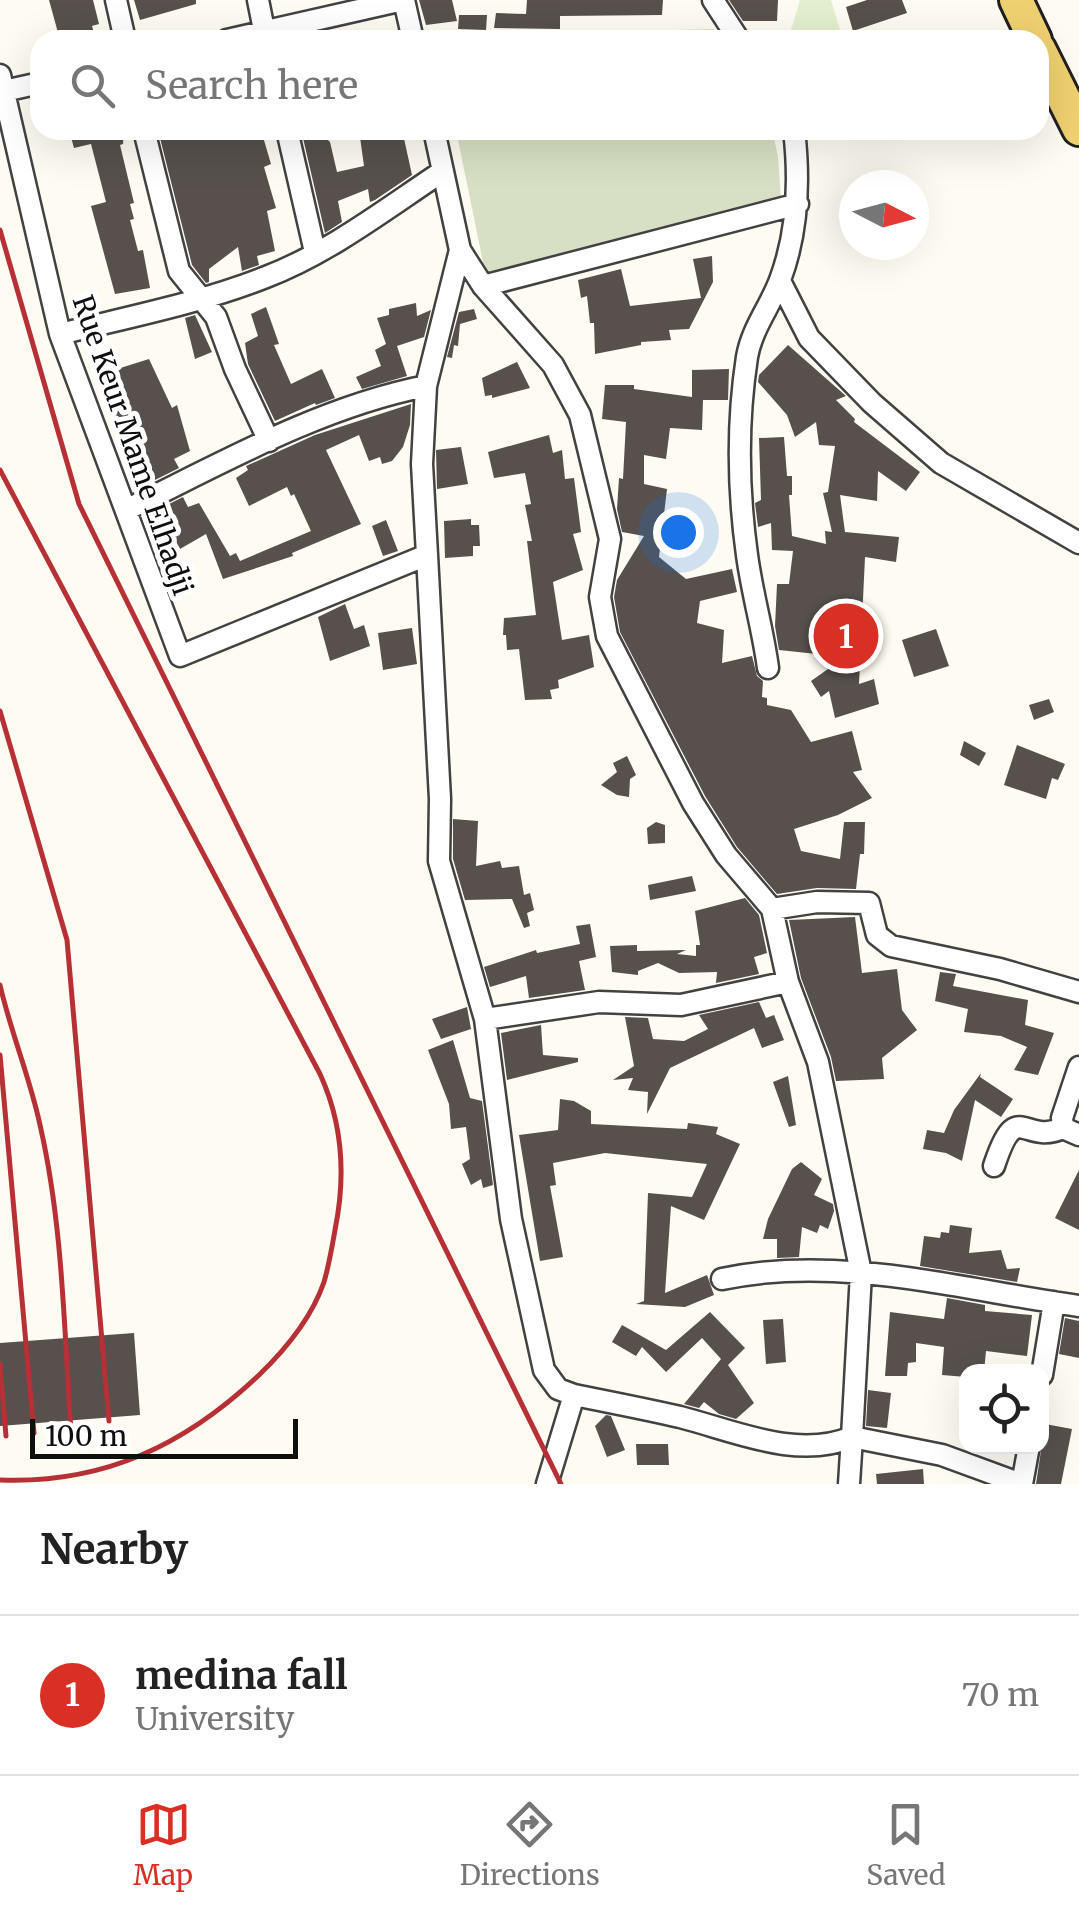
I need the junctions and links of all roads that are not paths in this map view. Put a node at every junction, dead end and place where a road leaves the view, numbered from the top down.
1 (116, 0) edge
2 (258, 0) edge
3 (404, 0) edge
4 (713, 0) edge
5 (1016, 0) edge
6 (122, 30) edge
7 (264, 30) edge
8 (288, 30) edge
9 (412, 30) edge
10 (732, 30) edge
11 (1030, 30) edge
12 (1049, 68) edge
13 (30, 82) edge
14 (2, 83) edge
15 (1079, 129) edge
16 (146, 140) edge
17 (289, 140) edge
18 (436, 140) edge
19 (795, 140) edge
20 (444, 171) junction
21 (798, 204) junction
22 (460, 250) junction
23 (315, 252) junction
24 (780, 281) junction
25 (483, 286) junction
26 (203, 298) junction
27 (60, 334) junction
28 (426, 386) junction
29 (269, 441) junction
30 (126, 510) junction
31 (1079, 544) edge
32 (427, 555) junction
33 (768, 668) dead end
34 (772, 910) junction
35 (788, 982) junction
36 (1079, 992) edge
37 (486, 1019) junction
38 (1079, 1067) edge
39 (1071, 1132) edge
40 (994, 1166) dead end
41 (861, 1273) junction
42 (722, 1279) dead end
43 (1054, 1302) junction
44 (1079, 1306) edge
45 (1044, 1364) edge
46 (574, 1395) junction
47 (852, 1438) junction
48 (1028, 1454) edge
49 (547, 1484) edge
50 (850, 1484) edge
51 (1022, 1484) edge

1 - 6 street
2 - 7 street
3 - 8 street
3 - 9 street
4 - 10 street
5 - 11 main road
12 - 15 main road
13 - 14 street
14 - 27 street, Rue Keur Mame Elhadji
16 - 26 street
17 - 23 street
18 - 20 street
19 - 21 street
20 - 22 street
20 - 23 street
21 - 24 street
21 - 25 street
22 - 25 street
22 - 28 street
23 - 26 street
24 - 31 street
24 - 33 street
25 - 34 street
26 - 27 street
26 - 29 street
27 - 30 street, Rue Keur Mame Elhadji
28 - 29 street
28 - 32 street
29 - 30 street
30 - 32 street, Rue Keur Mame Elhadji
32 - 37 street
34 - 35 street
34 - 36 street
35 - 37 street
35 - 41 street
37 - 46 street
38 - 39 street
39 - 40 street
41 - 42 street
41 - 43 street
41 - 47 street
43 - 44 street
43 - 45 street
46 - 47 street
46 - 49 street
47 - 50 street
47 - 51 street
48 - 51 street

